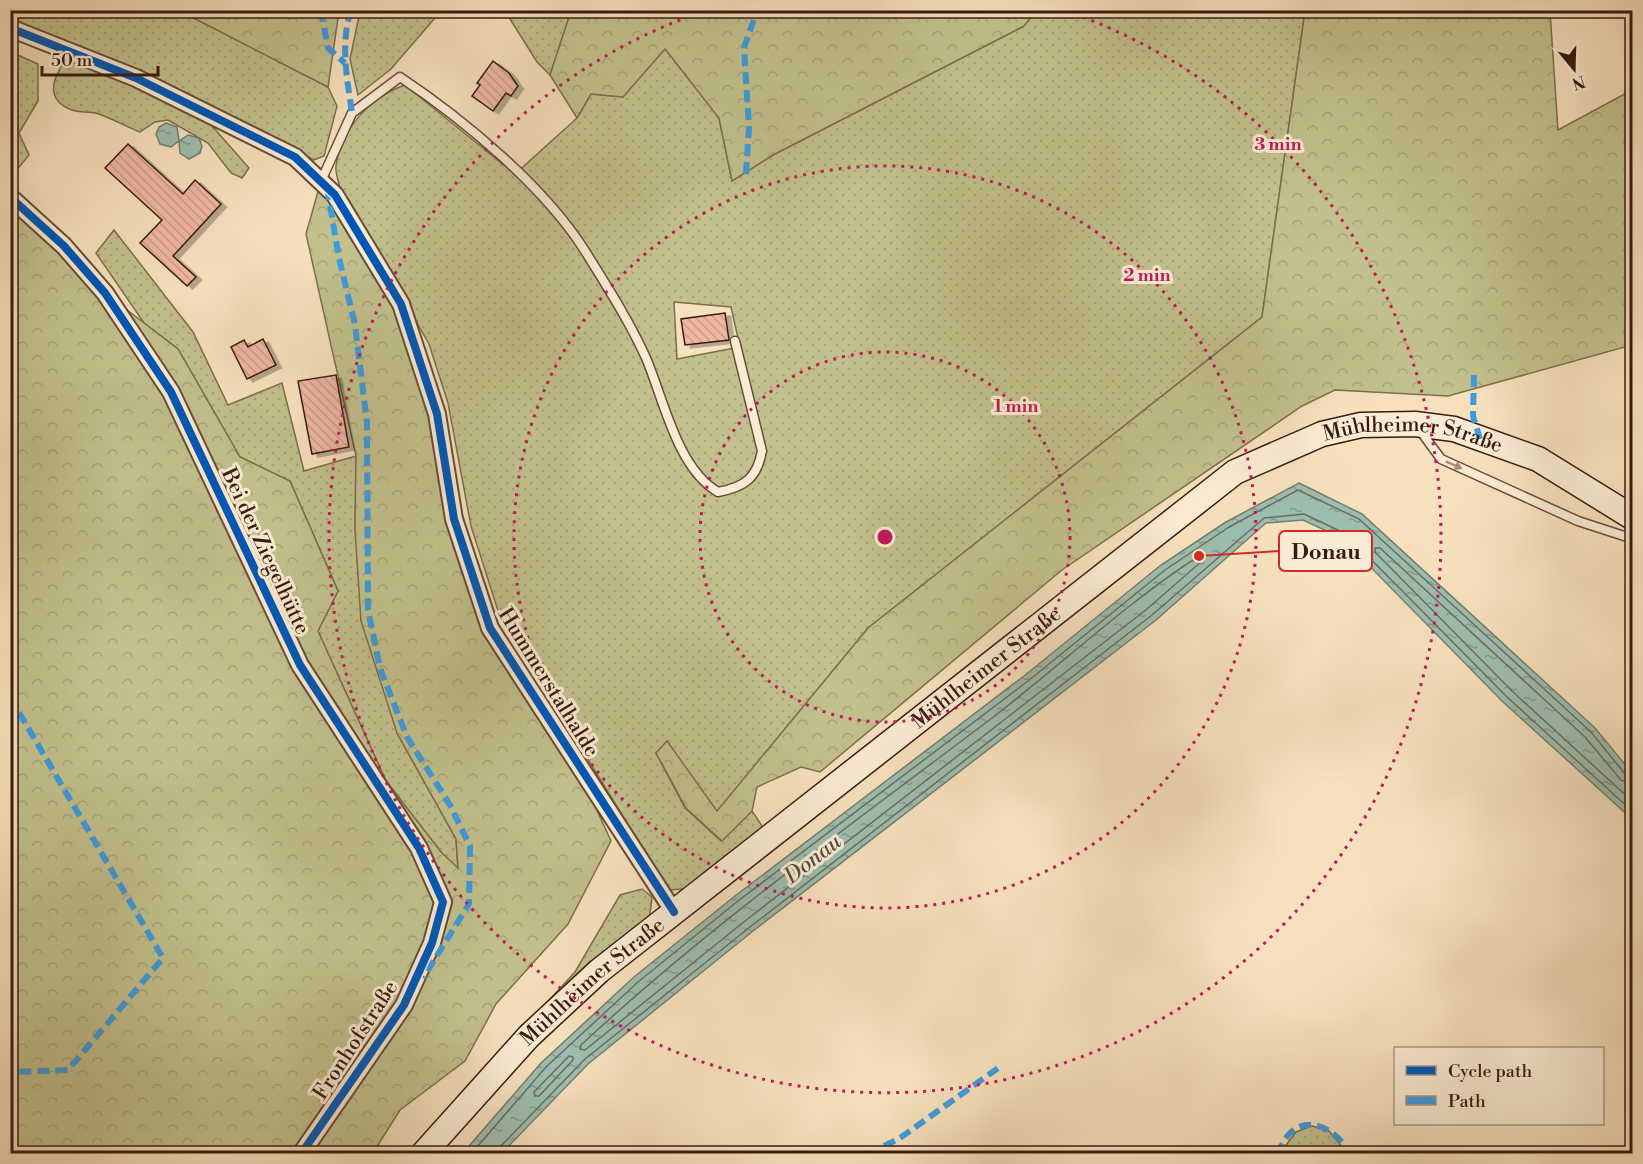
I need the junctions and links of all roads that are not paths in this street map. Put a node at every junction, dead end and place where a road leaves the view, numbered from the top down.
1 (10, 28) edge
2 (321, 181) junction
3 (10, 198) edge
4 (735, 341) dead end
5 (1415, 424) junction
6 (1632, 517) edge
7 (1632, 534) edge
8 (674, 912) junction
9 (432, 943) joint
10 (301, 1154) edge
11 (423, 1154) edge

1 - 2 street, Hummerstalhalde
2 - 4 lane
2 - 8 street, Hummerstalhalde
3 - 9 street, Bei der Ziegelhütte
5 - 6 main road, Mühlheimer Straße
5 -> 7 lane
5 - 8 main road, Mühlheimer Straße
8 - 11 main road, Mühlheimer Straße
9 - 10 street, Fronhofstraße

